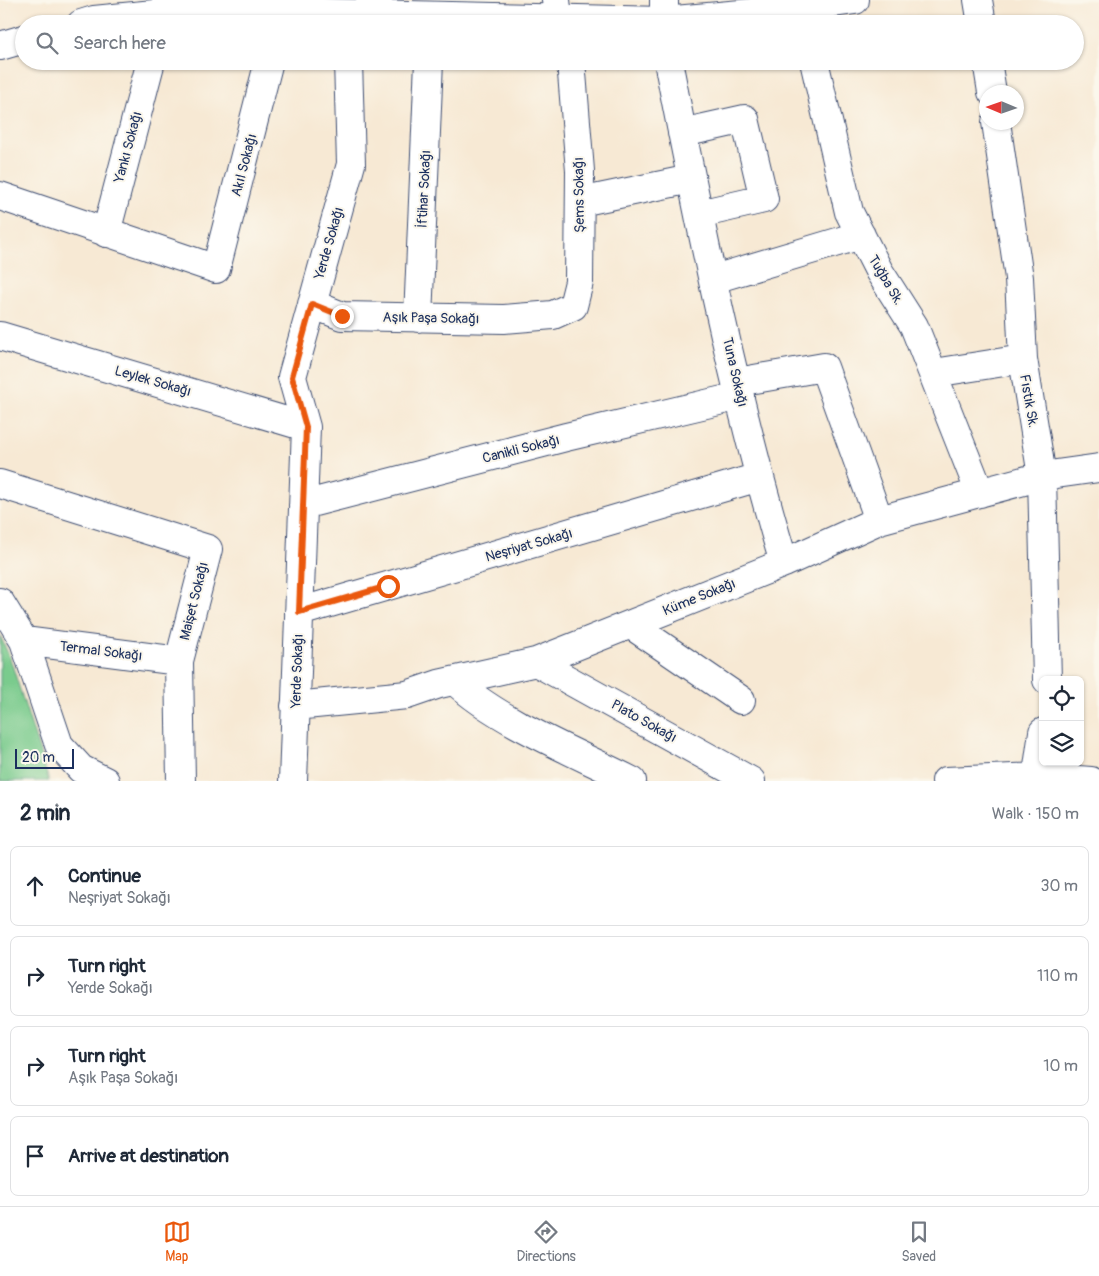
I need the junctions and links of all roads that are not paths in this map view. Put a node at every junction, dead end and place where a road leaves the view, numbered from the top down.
1 (855, 0) edge
2 (978, 0) edge
3 (194, 5) edge
4 (794, 10) edge
5 (431, 13) edge
6 (169, 15) edge
7 (260, 15) edge
8 (403, 15) edge
9 (562, 15) edge
10 (664, 15) edge
11 (980, 15) edge
12 (15, 42) edge
13 (0, 46) edge
14 (149, 70) edge
15 (268, 70) edge
16 (348, 70) edge
17 (429, 70) edge
18 (572, 70) edge
19 (670, 70) edge
20 (816, 70) edge
21 (988, 70) edge
22 (991, 85) edge
23 (754, 102) dead end
24 (681, 128) junction
25 (997, 130) edge
26 (691, 179) junction
27 (0, 196) edge
28 (580, 202) junction
29 (699, 214) junction
30 (106, 233) junction
31 (861, 235) junction
32 (714, 279) junction
33 (312, 304) junction
34 (554, 315) joint
35 (418, 318) junction
36 (0, 336) edge
37 (1023, 359) junction
38 (934, 373) junction
39 (739, 389) junction
40 (306, 427) junction
41 (1099, 468) edge
42 (1042, 476) junction
43 (758, 478) junction
44 (0, 484) edge
45 (980, 493) junction
46 (303, 505) junction
47 (879, 520) junction
48 (784, 563) junction
49 (0, 602) edge
50 (299, 612) junction
51 (634, 623) junction
52 (24, 641) junction
53 (179, 661) junction
54 (536, 662) junction
55 (1047, 676) edge
56 (455, 681) junction
57 (741, 700) dead end
58 (295, 706) junction
59 (1039, 763) edge
60 (1037, 779) edge
61 (105, 781) edge
62 (181, 781) edge
63 (293, 781) edge
64 (632, 781) edge
65 (751, 781) edge
66 (946, 781) edge
67 (1091, 781) edge

1 - 4 street
2 - 11 street
3 - 6 street
3 - 7 street
4 - 10 street
5 - 8 street
5 - 9 street
9 - 10 street
12 - 13 street
14 - 30 street, Yankı Sokağı
15 - 30 street, Akıl Sokağı
16 - 33 street, Yerde Sokağı
17 - 35 street, İftihar Sokağı
18 - 28 street, Şems Sokağı
19 - 24 street, Tuna Sokağı
20 - 31 street, Tuğba Sk.
21 - 22 street
23 - 24 street
24 - 26 street, Tuna Sokağı
24 - 29 street
25 - 37 street, Fıstık Sk.
26 - 28 street
26 - 29 street, Tuna Sokağı
27 - 30 street
28 - 34 street, Şems Sokağı
29 - 32 street, Tuna Sokağı
31 - 32 street
31 - 38 street, Tuğba Sk.
32 - 39 street, Tuna Sokağı
33 - 35 street, Aşık Paşa Sokağı
33 - 40 street, Yerde Sokağı
34 - 35 street, Aşık Paşa Sokağı
36 - 40 street, Leylek Sokağı
37 - 38 street
37 - 42 street, Fıstık Sk.
38 - 45 street, Tuğba Sk.
39 - 43 street, Tuna Sokağı
39 - 46 street, Canikli Sokağı
39 - 47 street, Canikli Sokağı
40 - 46 street, Yerde Sokağı
41 - 42 street, Küme Sokağı
42 - 45 street, Küme Sokağı
42 - 55 street, Fıstık Sk.
43 - 48 street, Tuna Sokağı
43 - 50 street, Neşriyat Sokağı
44 - 53 street, Maişet Sokağı
45 - 47 street, Küme Sokağı
46 - 50 street, Yerde Sokağı
47 - 48 street, Küme Sokağı
48 - 51 street, Küme Sokağı
49 - 52 street
50 - 58 street, Yerde Sokağı
51 - 54 street, Küme Sokağı
51 - 57 street
52 - 53 street, Termal Sokağı
52 - 61 street
53 - 62 street, Maişet Sokağı
54 - 56 street, Küme Sokağı
54 - 65 street, Plato Sokağı
56 - 58 street, Küme Sokağı
56 - 64 street
58 - 63 street, Yerde Sokağı
59 - 60 street
60 - 66 street
60 - 67 street

